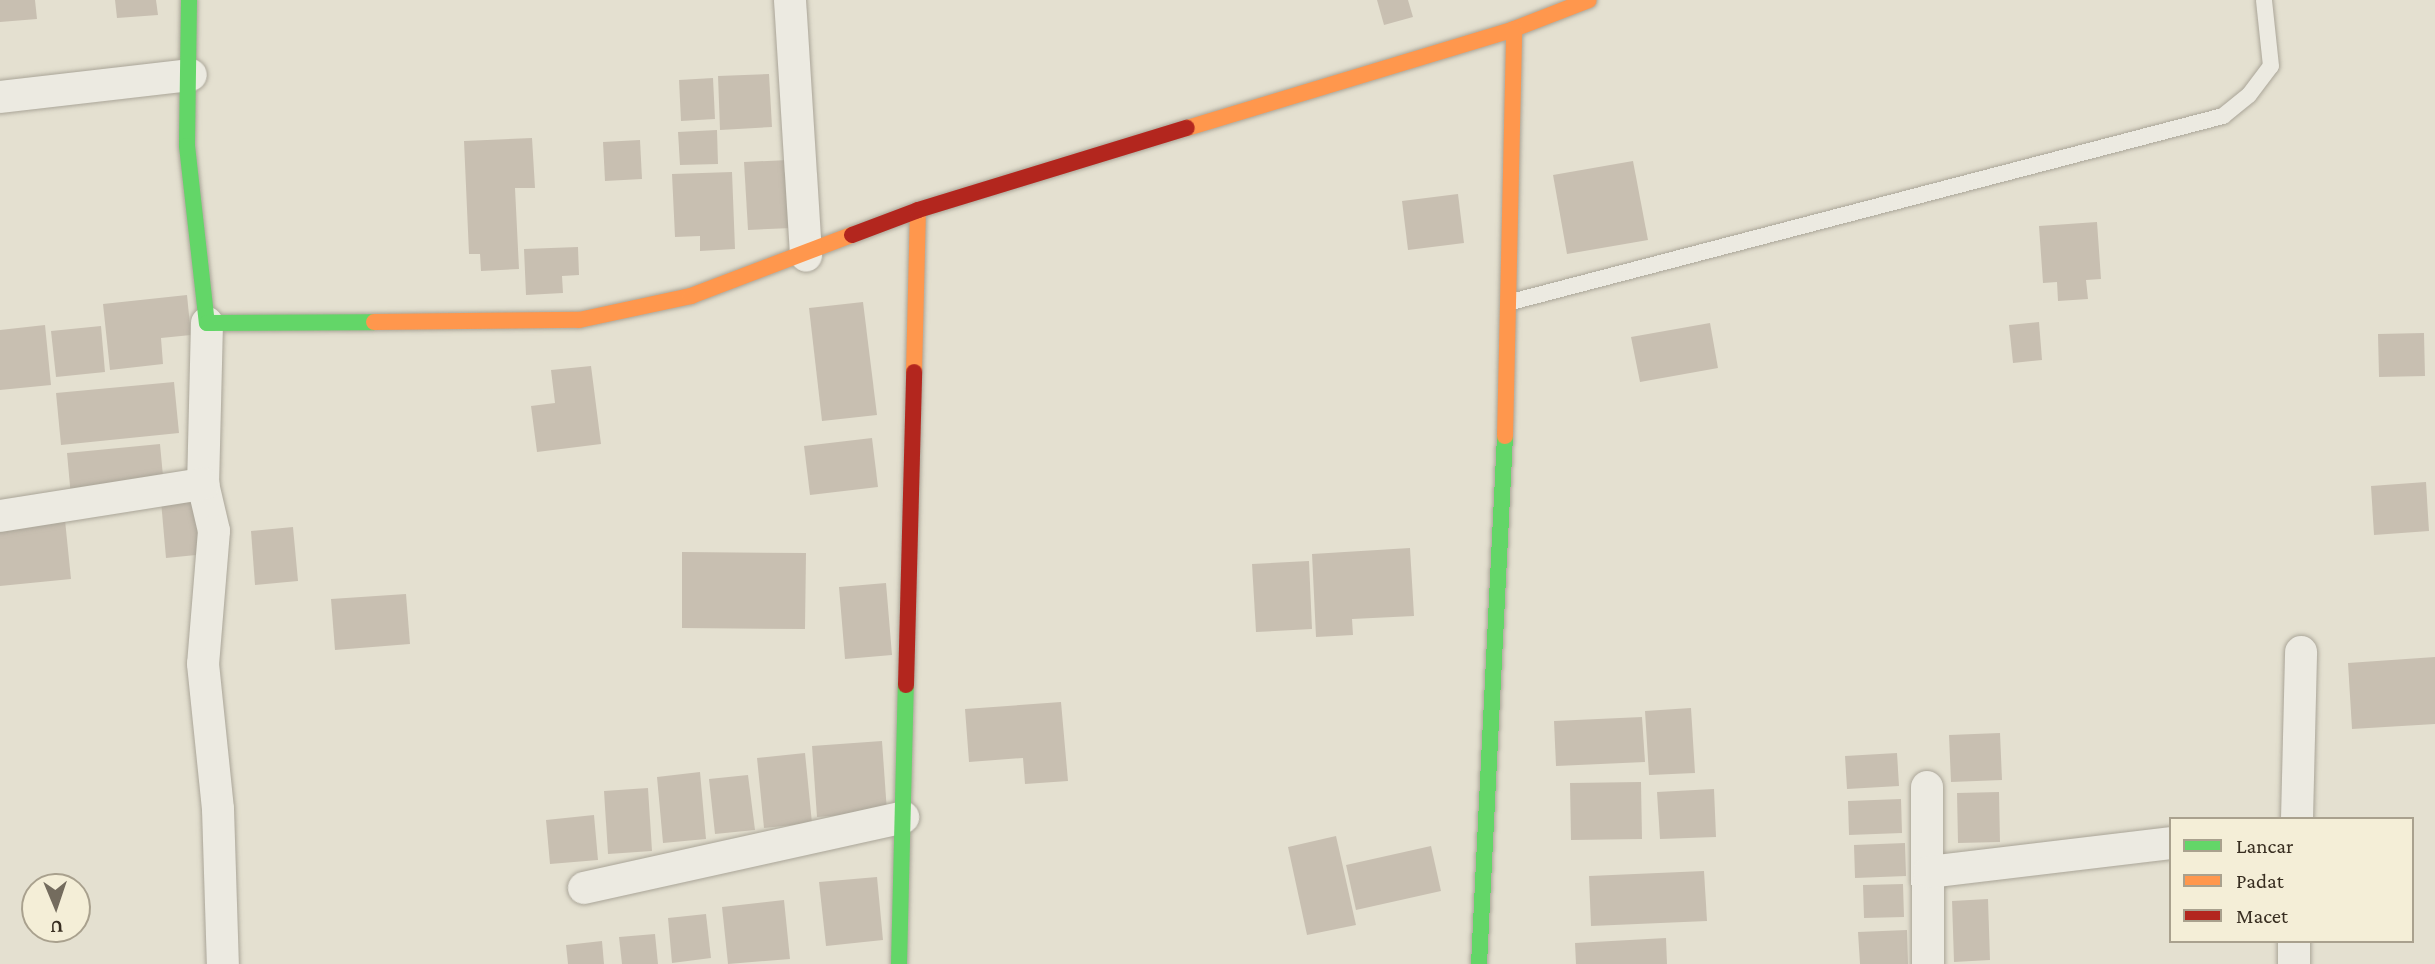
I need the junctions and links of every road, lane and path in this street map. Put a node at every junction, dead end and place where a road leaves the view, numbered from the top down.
1 (189, 0) edge
2 (790, 0) edge
3 (1589, 0) edge
4 (2264, 0) edge
5 (1514, 29) junction
6 (191, 75) junction
7 (0, 97) edge
8 (918, 210) junction
9 (806, 255) junction
10 (1511, 302) junction
11 (206, 323) junction
12 (203, 484) junction
13 (0, 516) edge
14 (2301, 652) dead end
15 (1927, 787) dead end
16 (903, 817) junction
17 (2297, 817) edge
18 (2169, 843) edge
19 (1929, 872) junction
20 (584, 888) dead end
21 (2294, 943) edge
22 (223, 964) edge
23 (899, 964) edge
24 (1479, 964) edge
25 (1928, 964) edge
26 (2294, 964) edge

1 - 6 street
2 - 9 street
3 - 5 street
4 - 10 lane
5 - 8 street
5 - 10 street
6 - 7 street
6 - 11 street
8 - 9 street
8 - 16 street
9 - 11 street
10 - 24 street
11 - 12 street
12 - 13 street
12 - 22 street
14 - 17 street
15 - 19 street
16 - 20 street
16 - 23 street
18 - 19 street
19 - 25 street
21 - 26 street

